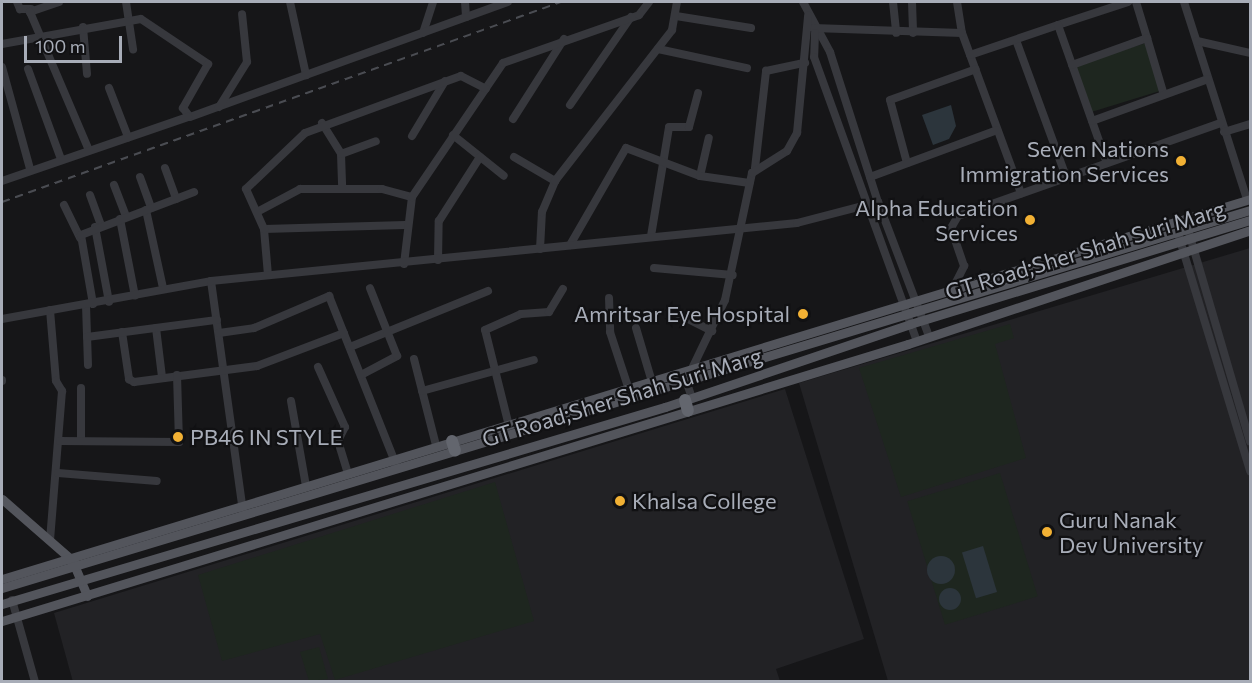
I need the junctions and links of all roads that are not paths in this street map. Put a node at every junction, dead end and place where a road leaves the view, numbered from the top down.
1 (17, 2) edge
2 (59, 2) edge
3 (126, 2) edge
4 (290, 2) edge
5 (433, 2) edge
6 (465, 2) edge
7 (508, 2) edge
8 (649, 2) edge
9 (677, 2) edge
10 (803, 2) edge
11 (893, 2) edge
12 (912, 2) edge
13 (957, 2) edge
14 (1128, 2) edge
15 (1136, 2) edge
16 (1184, 2) edge
17 (31, 9) junction
18 (242, 14) dead end
19 (676, 16) junction
20 (808, 16) junction
21 (466, 17) junction
22 (631, 17) junction
23 (129, 19) junction
24 (1058, 25) junction
25 (83, 27) junction
26 (751, 28) dead end
27 (814, 30) junction
28 (423, 33) junction
29 (896, 33) junction
30 (913, 33) junction
31 (962, 33) junction
32 (39, 36) junction
33 (1147, 38) junction
34 (564, 39) junction
35 (1016, 40) junction
36 (1197, 41) junction
37 (2, 44) edge
38 (133, 49) dead end
39 (658, 49) junction
40 (1251, 53) edge
41 (970, 55) junction
42 (805, 63) junction
43 (1072, 66) junction
44 (2, 67) edge
45 (747, 68) dead end
46 (28, 69) dead end
47 (976, 69) junction
48 (87, 74) dead end
49 (306, 75) junction
50 (1208, 79) junction
51 (446, 81) junction
52 (109, 88) dead end
53 (486, 89) junction
54 (698, 93) dead end
55 (1164, 95) junction
56 (570, 105) dead end
57 (219, 107) junction
58 (188, 117) junction
59 (513, 119) dead end
60 (1092, 121) junction
61 (322, 123) junction
62 (1221, 123) junction
63 (1251, 124) edge
64 (998, 130) junction
65 (1224, 132) junction
66 (453, 135) junction
67 (412, 136) dead end
68 (128, 137) junction
69 (709, 138) dead end
70 (376, 141) dead end
71 (89, 150) junction
72 (341, 154) junction
73 (480, 157) junction
74 (514, 157) dead end
75 (61, 159) junction
76 (907, 163) junction
77 (664, 164) junction
78 (1107, 164) junction
79 (165, 168) dead end
80 (755, 168) junction
81 (30, 169) junction
82 (504, 176) dead end
83 (700, 176) junction
84 (140, 177) dead end
85 (870, 177) junction
86 (1066, 177) junction
87 (2, 181) edge
88 (555, 181) junction
89 (750, 183) junction
90 (114, 186) dead end
91 (342, 189) junction
92 (194, 192) dead end
93 (1021, 194) junction
94 (90, 195) dead end
95 (412, 197) junction
96 (176, 198) junction
97 (1249, 199) edge
98 (878, 202) junction
99 (64, 205) dead end
100 (868, 206) junction
101 (149, 209) junction
102 (1251, 210) edge
103 (257, 212) junction
104 (123, 218) junction
105 (1251, 220) edge
106 (405, 225) junction
107 (98, 226) junction
108 (742, 228) junction
109 (264, 230) junction
110 (1251, 230) edge
111 (651, 236) junction
112 (80, 238) junction
113 (1191, 238) junction
114 (1180, 242) junction
115 (570, 245) junction
116 (540, 249) junction
117 (438, 260) junction
118 (404, 264) junction
119 (654, 268) dead end
120 (268, 274) junction
121 (733, 274) junction
122 (211, 281) junction
123 (163, 288) junction
124 (370, 288) dead end
125 (953, 288) junction
126 (563, 289) dead end
127 (488, 291) dead end
128 (135, 296) junction
129 (609, 298) dead end
130 (914, 300) junction
131 (109, 302) junction
132 (903, 304) junction
133 (90, 305) junction
134 (50, 310) junction
135 (672, 310) dead end
136 (920, 315) junction
137 (2, 319) edge
138 (908, 319) junction
139 (217, 321) junction
140 (156, 328) junction
141 (636, 328) dead end
142 (388, 331) junction
143 (712, 331) junction
144 (122, 332) junction
145 (219, 333) junction
146 (344, 333) junction
147 (929, 336) junction
148 (87, 337) junction
149 (917, 341) junction
150 (350, 347) junction
151 (414, 358) dead end
152 (534, 360) dead end
153 (88, 365) dead end
154 (318, 367) dead end
155 (223, 369) junction
156 (495, 371) junction
157 (690, 371) junction
158 (177, 375) junction
159 (361, 375) junction
160 (162, 377) junction
161 (686, 381) junction
162 (652, 382) junction
163 (81, 388) dead end
164 (422, 391) junction
165 (630, 393) junction
166 (291, 401) dead end
167 (689, 403) junction
168 (508, 424) junction
169 (512, 434) junction
170 (60, 441) junction
171 (81, 441) junction
172 (1248, 444) edge
173 (436, 445) junction
174 (453, 446) junction
175 (396, 464) junction
176 (1251, 471) edge
177 (58, 473) junction
178 (348, 473) junction
179 (157, 481) dead end
180 (306, 486) junction
181 (2, 499) edge
182 (243, 511) junction
183 (50, 540) junction
184 (73, 563) junction
185 (2, 579) edge
186 (80, 579) junction
187 (2, 588) edge
188 (87, 596) junction
189 (12, 600) junction
190 (2, 604) edge
191 (17, 616) junction
192 (2, 621) edge
193 (35, 681) edge

1 - 17 street
2 - 17 street
3 - 23 street
4 - 49 street
5 - 28 street
6 - 21 street
7 - 21 street
8 - 22 street
9 - 19 street
10 - 20 street
11 - 29 street
12 - 30 street
13 - 31 street
14 - 24 street
15 - 33 street
16 - 36 street
17 - 32 street
18 - 57 street
19 - 26 street
19 - 39 street
20 - 27 street
20 - 42 street
21 - 28 street
22 - 34 street
22 - 56 street
23 - 25 street
23 - 38 street
23 - 58 street
24 - 35 street
24 - 43 street
25 - 32 street
25 - 48 street
27 - 29 street
27 - 85 street
27 - 100 street
28 - 49 street
29 - 30 street
30 - 31 street
31 - 41 street
32 - 37 street
32 - 71 street
33 - 43 street
33 - 55 street
34 - 53 street
34 - 59 street
35 - 41 street
35 - 86 street
36 - 40 street
36 - 50 street
39 - 45 street
39 - 88 street
41 - 47 street
42 - 80 street
42 - 80 street
43 - 60 street
44 - 81 street
46 - 75 street
47 - 64 street
47 - 76 street
49 - 57 street
50 - 55 street
50 - 62 street
51 - 53 street
51 - 61 street
51 - 67 street
52 - 68 street
53 - 66 street
54 - 77 street
55 - 60 street
57 - 58 street
58 - 68 street
60 - 78 street
61 - 72 street
61 - 103 street
62 - 65 street
62 - 78 street
63 - 65 street
64 - 76 street
64 - 93 street
65 - 97 street
66 - 73 street
66 - 95 street
68 - 71 street
69 - 83 street
70 - 72 street
71 - 75 street
72 - 91 street
73 - 82 street
73 - 117 street
74 - 88 street
75 - 81 street
76 - 85 street
77 - 83 street
77 - 111 street
77 - 115 street
78 - 86 street
79 - 96 street
80 - 89 street
81 - 87 street
83 - 89 street
84 - 101 street
85 - 98 street
86 - 93 street
88 - 116 street
89 - 108 street
90 - 104 street
91 - 95 street
91 - 103 street
92 - 96 street
93 - 125 street
94 - 107 street
95 - 106 street
96 - 101 street
97 - 125 main road
98 - 100 street
98 - 130 street
99 - 112 street
100 - 108 street
100 - 132 street
101 - 104 street
101 - 123 street
102 - 113 main road, GT Road;Sher Shah Suri Marg
103 - 109 street
104 - 107 street
104 - 128 street
105 - 113 main road, GT Road;Sher Shah Suri Marg
106 - 109 street
106 - 118 street
107 - 112 street
107 - 131 street
108 - 111 street
108 - 121 street
109 - 120 street
110 - 113 main road
111 - 115 street
112 - 133 street
113 - 114 main road, GT Road;Sher Shah Suri Marg
113 - 114 main road
113 - 172 street
114 - 136 main road, GT Road;Sher Shah Suri Marg
114 - 147 main road
114 - 172 street
115 - 116 street
116 - 117 street
117 - 118 street
118 - 120 street
119 - 121 street
120 - 122 street
121 - 143 street
122 - 123 street
122 - 139 street
123 - 128 street
124 - 142 street
125 - 130 main road
126 - 156 street
127 - 142 street
128 - 131 street
129 - 165 street
130 - 132 main road
130 - 136 street
131 - 133 street
132 - 138 street
132 - 157 main road
133 - 134 street
133 - 148 street
134 - 137 street
134 - 170 street
135 - 143 street
136 - 138 main road, GT Road;Sher Shah Suri Marg
136 - 147 street
138 - 149 street
138 - 161 main road, GT Road;Sher Shah Suri Marg
138 - 167 main road, GT Road;Sher Shah Suri Marg
139 - 140 street
139 - 145 street
140 - 144 street
140 - 160 street
141 - 162 street
142 - 150 street
142 - 159 street
143 - 157 street
144 - 148 street
144 - 160 street
145 - 146 street
145 - 155 street
146 - 150 street
146 - 155 street
147 - 149 main road
148 - 153 street
149 - 167 main road
150 - 159 street
151 - 164 street
152 - 156 street
154 - 178 street
155 - 158 street
155 - 182 street
156 - 164 street
156 - 168 street
157 - 161 street
157 - 162 main road
158 - 160 street
158 - 171 street
159 - 175 street
161 - 165 main road, GT Road;Sher Shah Suri Marg
161 - 167 street
162 - 165 main road
163 - 171 street
164 - 173 street
165 - 168 main road
165 - 169 main road, GT Road;Sher Shah Suri Marg
166 - 180 street
167 - 186 main road, GT Road;Sher Shah Suri Marg
167 - 188 main road
168 - 169 street
168 - 174 main road
169 - 174 main road, GT Road;Sher Shah Suri Marg
170 - 171 street
170 - 177 street
172 - 176 street
173 - 174 main road
173 - 175 main road
174 - 175 main road, GT Road;Sher Shah Suri Marg
175 - 178 main road
175 - 182 main road, GT Road;Sher Shah Suri Marg
177 - 179 street
177 - 183 street
178 - 180 main road
180 - 182 main road
181 - 183 main road
182 - 184 main road
183 - 184 main road
184 - 185 main road
184 - 186 main road
184 - 187 main road
186 - 188 main road
186 - 189 main road, GT Road;Sher Shah Suri Marg
188 - 191 main road
189 - 190 main road, GT Road;Sher Shah Suri Marg
189 - 191 street
191 - 192 main road
191 - 193 street

